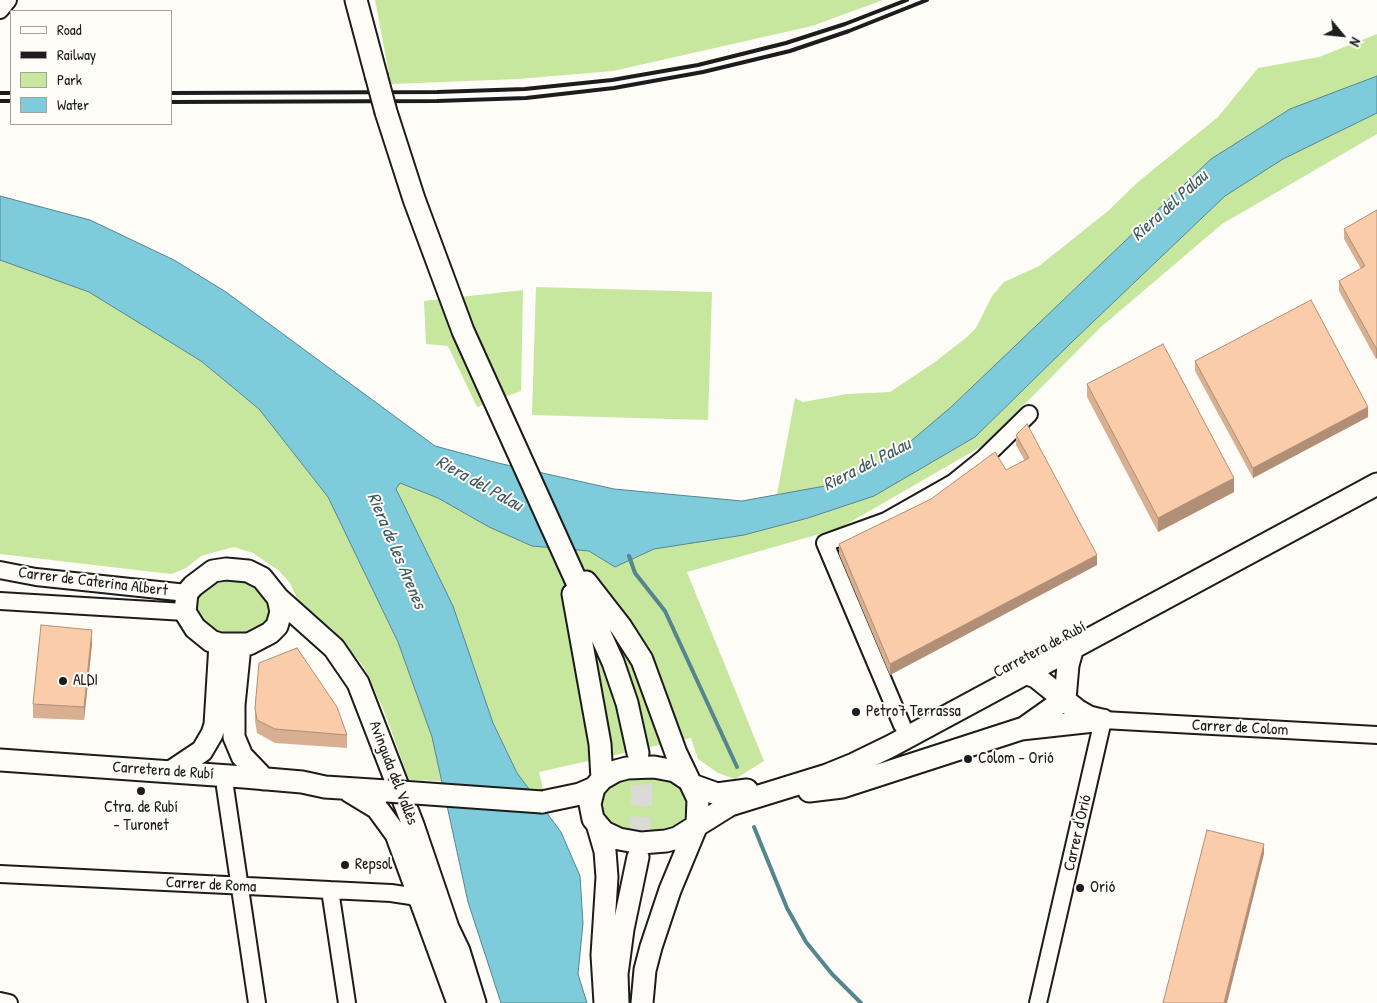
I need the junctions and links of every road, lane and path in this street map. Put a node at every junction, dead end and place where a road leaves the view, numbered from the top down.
1 (8, 0) edge
2 (356, 0) edge
3 (0, 10) edge
4 (1028, 414) dead end
5 (1377, 469) edge
6 (1377, 484) edge
7 (0, 570) edge
8 (278, 598) junction
9 (0, 601) edge
10 (186, 603) junction
11 (591, 610) junction
12 (316, 632) junction
13 (270, 633) junction
14 (230, 645) junction
15 (1073, 647) junction
16 (1024, 673) junction
17 (1065, 699) junction
18 (950, 700) junction
19 (1103, 720) junction
20 (902, 725) junction
21 (1022, 729) junction
22 (1377, 735) edge
23 (638, 753) tunnel mouth
24 (0, 760) edge
25 (172, 771) junction
26 (0, 773) edge
27 (272, 779) junction
28 (690, 782) junction
29 (598, 784) junction
30 (225, 787) junction
31 (335, 788) junction
32 (769, 793) junction
33 (542, 802) junction
34 (695, 822) junction
35 (595, 823) junction
36 (638, 857) tunnel mouth
37 (0, 874) edge
38 (634, 881) junction
39 (238, 886) junction
40 (330, 890) junction
41 (422, 900) junction
42 (448, 928) junction
43 (0, 1001) edge
44 (9, 1003) edge
45 (257, 1003) edge
46 (347, 1003) edge
47 (458, 1003) edge
48 (466, 1003) edge
49 (475, 1003) edge
50 (605, 1003) edge
51 (618, 1003) edge
52 (628, 1003) edge
53 (642, 1003) edge
54 (1038, 1003) edge

1 - 3 street
2 - 11 main road, bridge
4 - 20 street
5 - 18 main road, Carretera de Rubí
6 - 15 main road, Carretera de Rubí
7 - 10 street, Carrer de Caterina Albert
8 - 10 main road
8 - 12 main road, Avinguda del Vallès
8 - 13 main road
9 - 10 street
10 - 14 main road
11 - 23 main road
11 - 28 main road
11 - 29 main road
12 - 13 main road
12 - 42 main road, Avinguda del Vallès
13 - 14 main road
14 - 25 main road
14 - 27 main road
15 - 16 main road, Carretera de Rubí
15 - 17 main road
16 - 17 main road
16 - 18 main road
16 - 32 main road, Carretera de Rubí
17 - 19 main road
17 - 21 main road
18 - 20 main road, Carretera de Rubí
19 - 21 main road
19 - 22 street, Carrer de Colom
19 - 54 street, Carrer d'Orió
20 - 28 main road, Carretera de Rubí
21 - 32 main road
24 - 25 main road, Carretera de Rubí
25 - 27 main road, Carretera de Rubí
26 - 30 main road, Carretera de Rubí
27 - 30 main road
27 - 31 main road, Carretera de Rubí
28 - 29 main road
28 - 34 main road
29 - 33 main road
29 - 35 main road
30 - 31 main road, Carretera de Rubí
30 - 39 street
31 - 33 main road, Carretera de Rubí, bridge
31 - 41 main road, Avinguda del Vallès
32 - 34 main road, Carretera de Rubí
33 - 35 main road
34 - 35 main road
34 - 53 main road
35 - 50 main road
36 - 38 main road
37 - 39 street, Carrer de Roma
38 - 51 main road
38 - 52 main road
39 - 40 street, Carrer de Roma
39 - 45 street
40 - 41 street, Carrer de Roma
40 - 46 street
41 - 47 main road, Avinguda del Vallès
42 - 48 main road, Avinguda del Vallès
42 - 49 main road, Avinguda del Vallès
43 - 44 street

